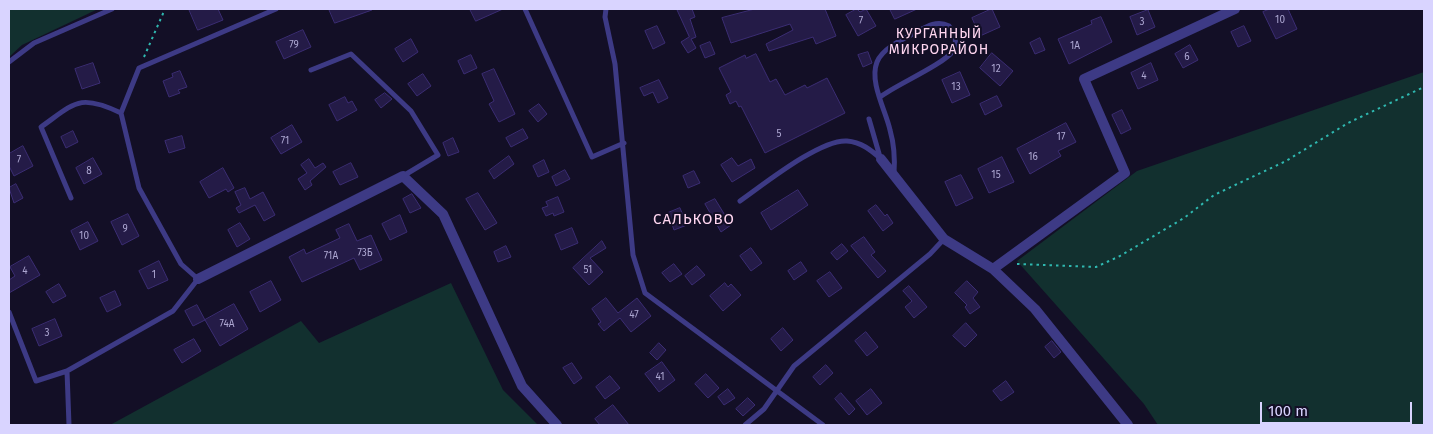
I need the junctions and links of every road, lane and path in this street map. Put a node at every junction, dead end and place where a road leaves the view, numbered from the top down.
1 (112, 9) edge
2 (165, 9) edge
3 (276, 9) edge
4 (525, 9) edge
5 (606, 9) edge
6 (1235, 9) edge
7 (9, 62) edge
8 (139, 68) junction
9 (311, 70) dead end
10 (1424, 87) edge
11 (880, 97) junction
12 (120, 113) junction
13 (869, 120) dead end
14 (624, 143) junction
15 (881, 159) junction
16 (403, 176) junction
17 (894, 178) junction
18 (70, 198) dead end
19 (740, 201) dead end
20 (944, 239) junction
21 (1002, 263) junction
22 (993, 270) junction
23 (198, 279) junction
24 (9, 312) edge
25 (67, 371) junction
26 (775, 390) junction
27 (69, 425) edge
28 (557, 425) edge
29 (745, 425) edge
30 (823, 425) edge
31 (1128, 425) edge

1 - 7 lane
2 - 8 path
3 - 8 lane
4 - 14 lane
5 - 14 lane
6 - 21 street
8 - 12 lane
9 - 16 lane
10 - 21 path
11 - 11 lane
11 - 17 lane
12 - 18 lane
12 - 23 lane
13 - 15 lane
14 - 26 lane
15 - 17 street
15 - 19 lane
16 - 23 street
16 - 28 street
17 - 20 street
20 - 22 street
20 - 26 lane
21 - 22 street
22 - 31 street
23 - 25 lane
24 - 25 lane
25 - 27 lane
26 - 29 lane
26 - 30 lane

